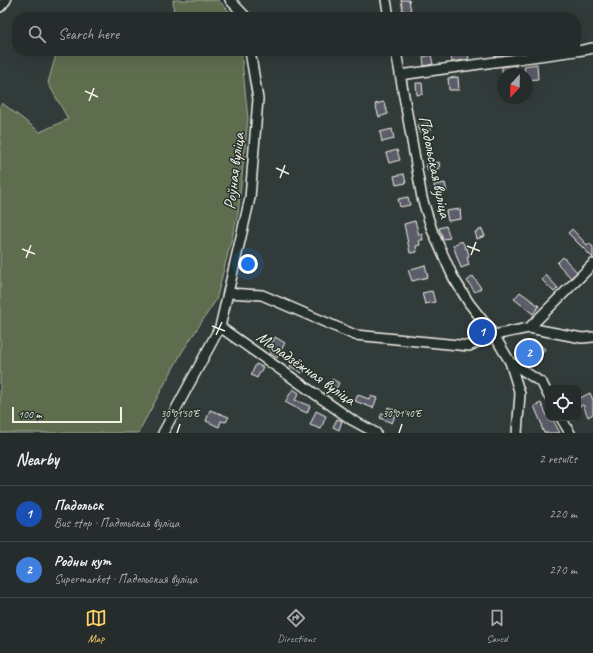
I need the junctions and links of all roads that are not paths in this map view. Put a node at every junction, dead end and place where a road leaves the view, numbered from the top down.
1 (6, 0) edge
2 (230, 0) edge
3 (386, 0) edge
4 (0, 7) edge
5 (241, 12) edge
6 (388, 12) edge
7 (593, 48) edge
8 (581, 50) edge
9 (251, 56) edge
10 (397, 56) edge
11 (539, 56) edge
12 (400, 75) junction
13 (593, 264) edge
14 (228, 293) junction
15 (220, 328) junction
16 (529, 328) junction
17 (494, 335) junction
18 (593, 337) edge
19 (510, 362) junction
20 (545, 389) edge
21 (563, 421) edge
22 (163, 433) edge
23 (376, 433) edge
24 (517, 433) edge
25 (570, 433) edge

1 - 4 street
2 - 5 street
3 - 6 street
7 - 8 street
9 - 14 street, Роўная вуліца
10 - 12 street, Падольская вуліца
11 - 12 street
12 - 17 street, Падольская вуліца
13 - 16 street
14 - 15 street
14 - 17 street
15 - 22 street
15 - 23 street, Маладзёжная вуліца
16 - 17 street
16 - 18 street
17 - 19 street, Падольская вуліца
19 - 20 street, Падольская вуліца
19 - 24 street
21 - 25 street

